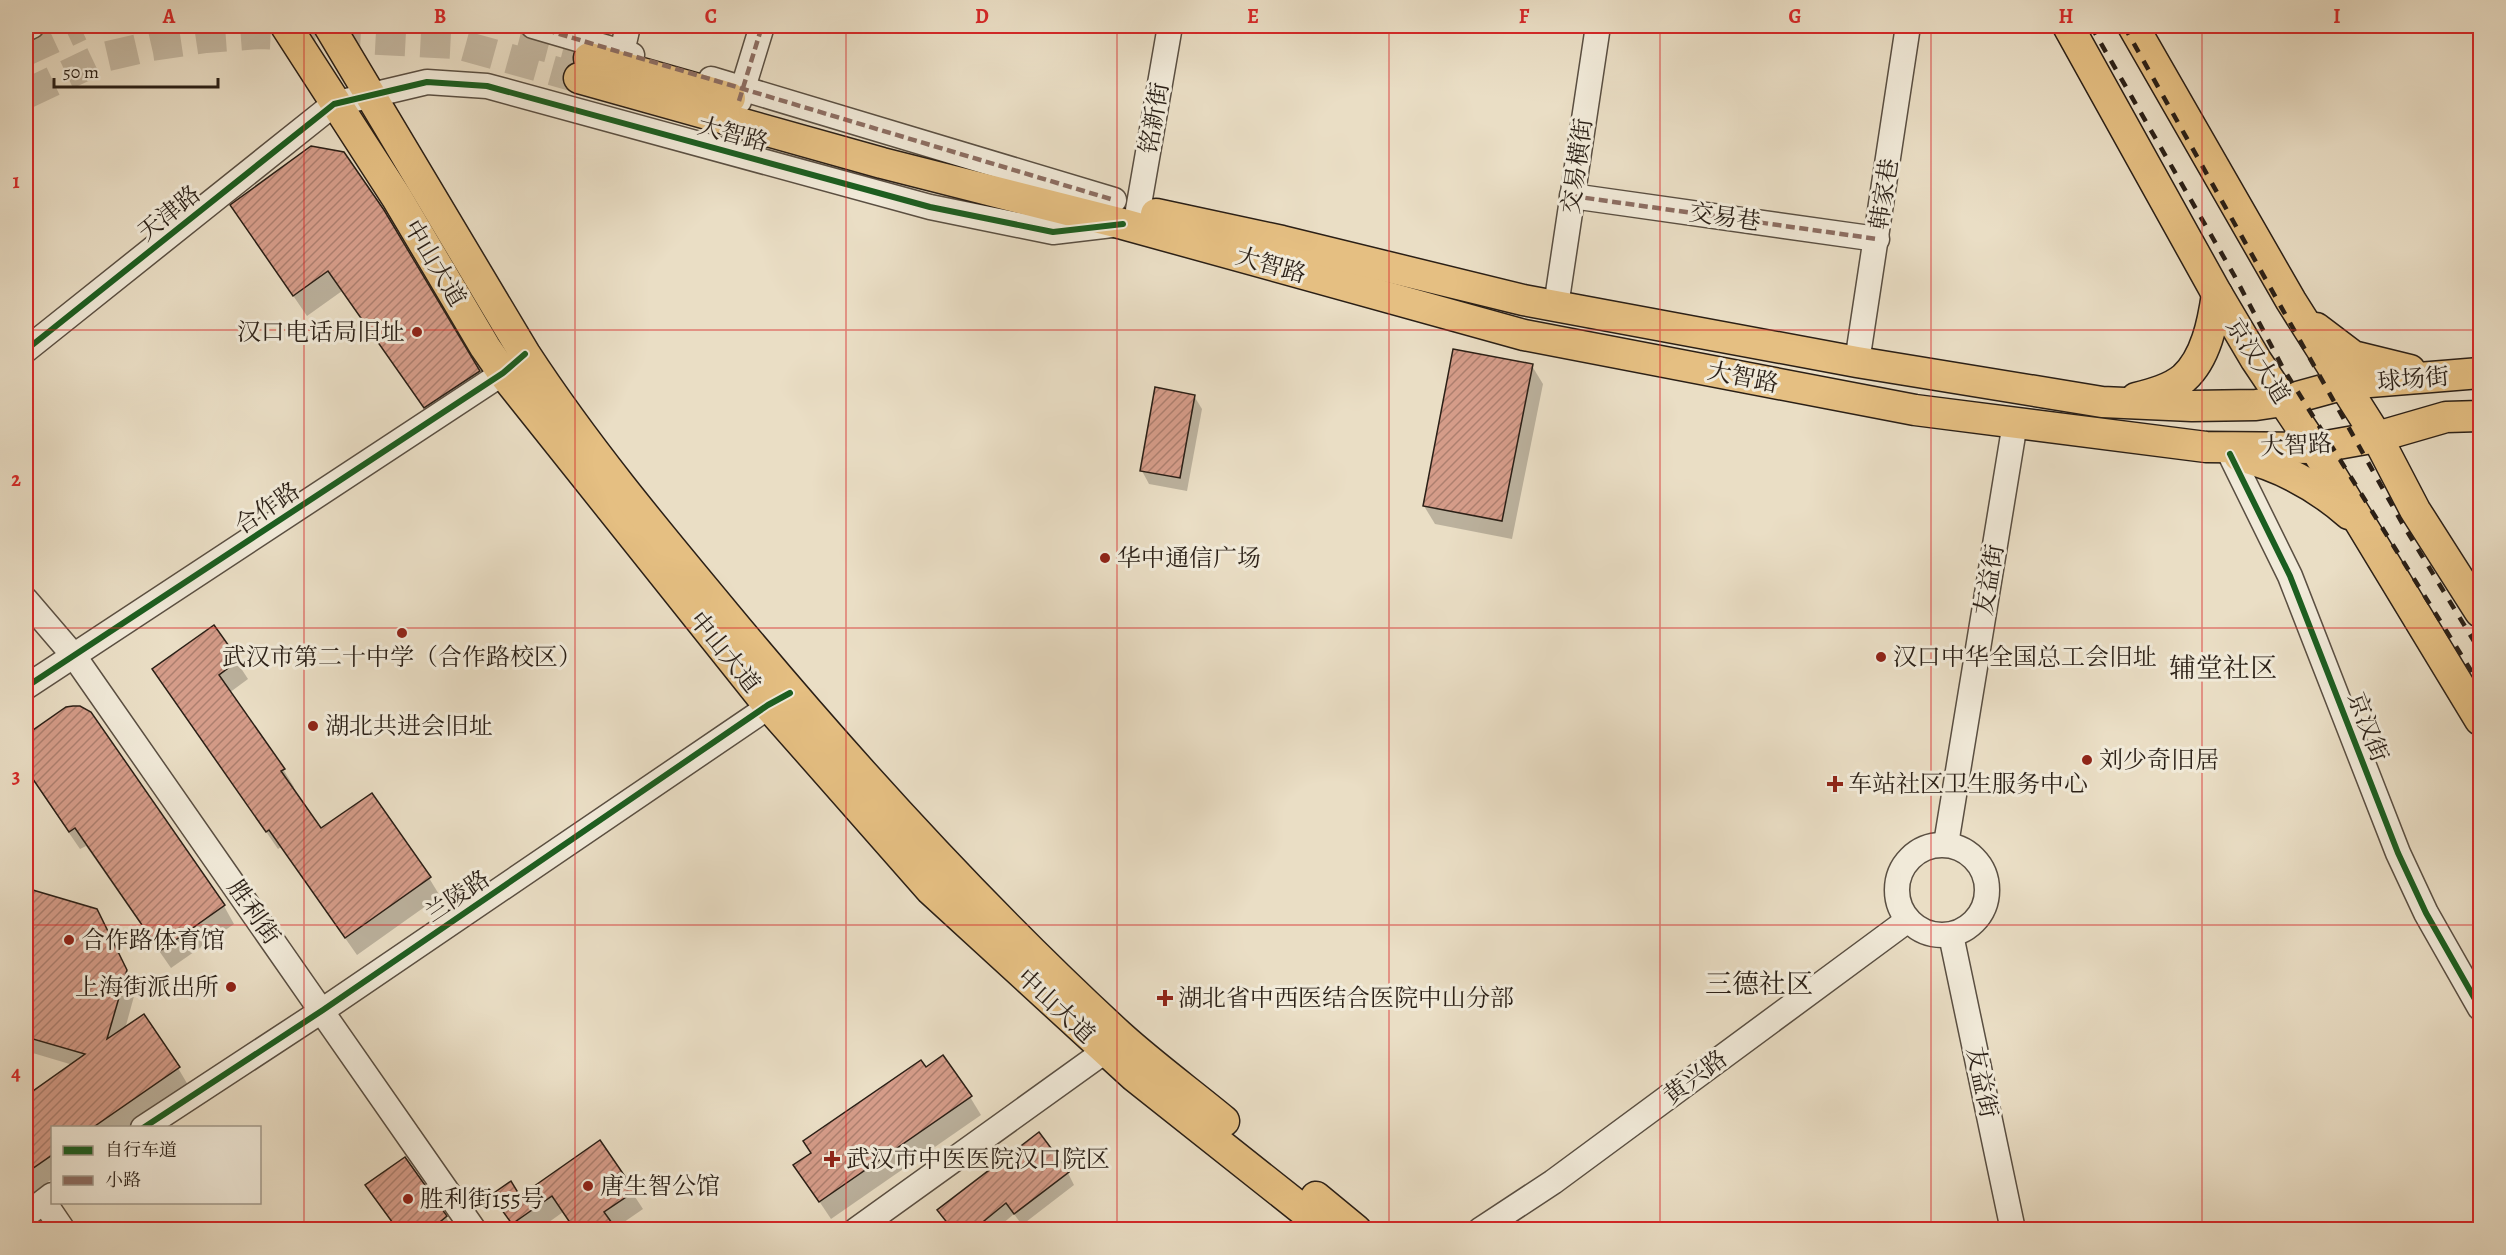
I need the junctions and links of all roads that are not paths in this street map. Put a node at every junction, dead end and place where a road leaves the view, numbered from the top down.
1 (32, 26) edge
2 (286, 26) edge
3 (329, 26) edge
4 (533, 26) edge
5 (628, 26) edge
6 (762, 26) edge
7 (1170, 26) edge
8 (1598, 26) edge
9 (1908, 26) edge
10 (2067, 26) edge
11 (2133, 26) edge
12 (26, 29) edge
13 (622, 52) junction
14 (370, 95) junction
15 (741, 95) junction
16 (334, 104) junction
17 (1572, 196) junction
18 (1125, 211) junction
19 (1877, 239) junction
20 (2217, 294) junction
21 (1556, 306) junction
22 (2294, 307) junction
23 (26, 350) edge
24 (1857, 362) junction
25 (514, 364) junction
26 (2477, 373) edge
27 (2345, 384) junction
28 (2283, 401) junction
29 (2102, 402) junction
30 (2481, 416) edge
31 (2015, 423) junction
32 (2377, 437) junction
33 (2315, 448) junction
34 (2230, 454) joint
35 (2366, 530) junction
36 (26, 600) edge
37 (2481, 612) edge
38 (74, 656) junction
39 (26, 687) edge
40 (779, 699) junction
41 (2481, 720) edge
42 (1946, 844) junction
43 (1908, 920) junction
44 (1951, 935) junction
45 (2481, 1008) edge
46 (323, 1010) junction
47 (1112, 1043) junction
48 (146, 1126) edge
49 (41, 1204) edge
50 (63, 1230) edge
51 (474, 1230) edge
52 (856, 1230) edge
53 (1328, 1230) edge
54 (1356, 1230) edge
55 (1480, 1230) edge
56 (2013, 1230) edge

1 - 12 street
2 - 16 main road, 中山大道
3 - 14 main road, 中山大道
4 - 13 street, 大智路
5 - 13 street
6 - 15 street
7 - 18 street, 铭新街
8 - 17 street, 交易横街
9 - 19 street, 韩家巷
10 - 20 main road, 京汉大道
11 - 22 main road
13 - 15 street, 大智路
14 - 16 street, 大智路
14 - 18 street, 大智路
14 - 25 main road, 中山大道
15 - 18 main road, 大智路
15 - 18 main road, 大智路
16 - 23 street, 天津路
16 - 25 main road, 中山大道
17 - 19 street, 交易巷
17 - 21 street, 交易横街
18 - 21 main road, 大智路
18 - 31 main road, 大智路
19 - 24 street, 韩家巷
20 - 28 main road, 京汉大道
20 - 29 main road
21 - 24 main road, 大智路
22 - 26 main road
22 - 27 main road
24 - 29 main road, 大智路
25 - 38 street, 合作路
25 - 40 main road, 中山大道
26 - 27 main road, 球场街
27 - 28 main road, 大智路
27 - 32 main road
28 - 29 main road, 大智路
28 - 33 main road, 京汉大道
30 - 32 main road, 球场街
31 - 33 main road, 大智路
31 - 42 street, 友益街
32 - 33 main road, 大智路
32 - 37 main road
33 - 35 main road, 京汉大道
34 - 35 main road
34 - 45 street, 京汉街
35 - 41 main road, 京汉大道
36 - 38 street, 胜利街
38 - 39 street, 合作路
38 - 46 street, 胜利街
40 - 46 street, 兰陵路
40 - 47 main road, 中山大道
42 - 43 street
42 - 44 street
43 - 44 street
43 - 55 street, 黄兴路
44 - 56 street, 友益街
46 - 48 street, 兰陵路
46 - 51 street, 胜利街
47 - 52 street
47 - 53 main road, 中山大道
47 - 54 main road, 中山大道
49 - 50 street

